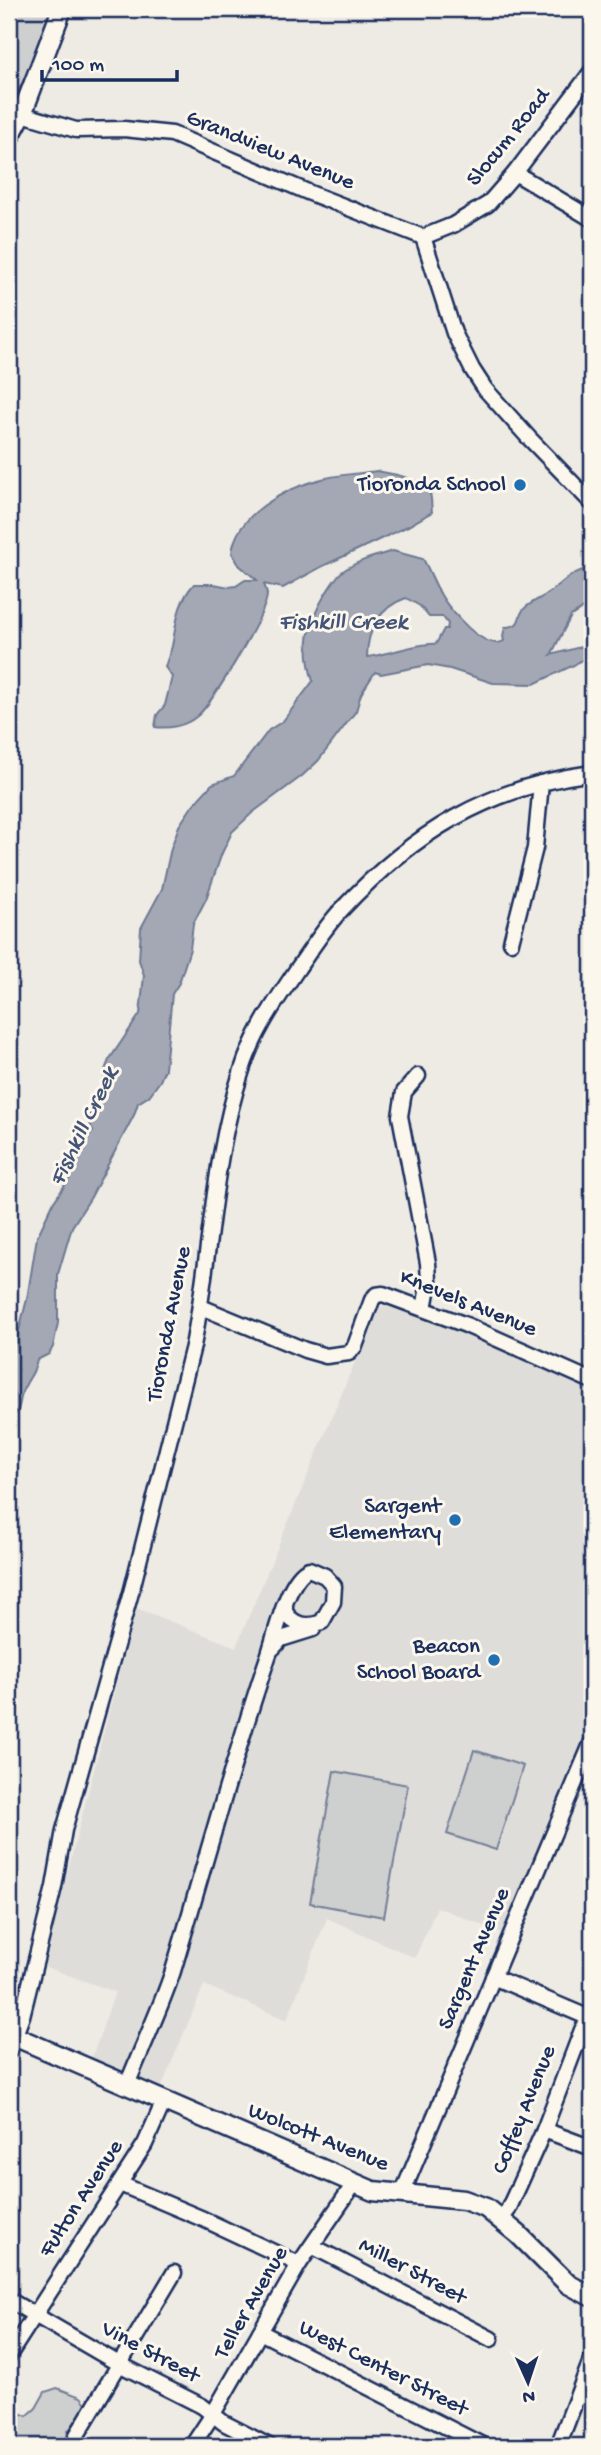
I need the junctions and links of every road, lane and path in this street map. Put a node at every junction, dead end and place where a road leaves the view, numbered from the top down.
1 (62, 9) edge
2 (592, 71) edge
3 (22, 114) junction
4 (9, 138) edge
5 (515, 173) junction
6 (592, 219) edge
7 (423, 237) junction
8 (592, 503) edge
9 (592, 773) edge
10 (541, 783) junction
11 (510, 942) dead end
12 (418, 1076) dead end
13 (201, 1307) junction
14 (424, 1309) junction
15 (592, 1381) edge
16 (285, 1605) junction
17 (321, 1622) junction
18 (270, 1652) junction
19 (592, 1742) edge
20 (589, 1759) edge
21 (493, 1977) junction
22 (591, 2019) edge
23 (11, 2041) edge
24 (127, 2085) junction
25 (164, 2101) junction
26 (544, 2130) junction
27 (592, 2148) edge
28 (120, 2184) junction
29 (354, 2184) junction
30 (402, 2194) junction
31 (501, 2219) junction
32 (312, 2246) junction
33 (299, 2264) junction
34 (174, 2273) dead end
35 (592, 2297) edge
36 (9, 2300) edge
37 (33, 2316) junction
38 (260, 2332) junction
39 (491, 2339) dead end
40 (9, 2355) edge
41 (592, 2358) edge
42 (119, 2364) junction
43 (213, 2414) junction
44 (75, 2445) edge
45 (192, 2446) edge
46 (269, 2446) edge
47 (484, 2446) edge
48 (558, 2446) edge

1 - 3 main road
2 - 5 street, Slocum Road
3 - 4 main road
3 - 7 street, Grandview Avenue
5 - 6 street
5 - 7 street, Slocum Road
7 - 8 street
9 - 10 street, Tioronda Avenue
10 - 11 street
10 - 13 street, Tioronda Avenue
12 - 14 street
13 - 14 street, Knevels Avenue
13 - 23 street, Tioronda Avenue
14 - 15 street, Knevels Avenue
16 - 17 street
16 - 17 street
16 - 18 street
17 - 18 street
18 - 24 street
19 - 20 street, Sargent Avenue
20 - 21 street, Sargent Avenue
21 - 22 street
21 - 30 street, Sargent Avenue
22 - 26 street, Coffey Avenue
23 - 24 main road, Wolcott Avenue
24 - 25 main road, Wolcott Avenue
25 - 28 street, Fulton Avenue
25 - 29 main road, Wolcott Avenue
26 - 27 street
26 - 31 street, Coffey Avenue
28 - 33 street
28 - 37 street, Fulton Avenue
29 - 30 main road, Wolcott Avenue
29 - 32 street, Teller Avenue
30 - 31 main road, Wolcott Avenue
31 - 35 main road, Wolcott Avenue
32 - 33 street, Teller Avenue
32 - 39 street, Miller Street
33 - 38 street, Teller Avenue
34 - 42 street
36 - 37 street, Vine Street
37 - 40 street, Fulton Avenue
37 - 42 street, Vine Street
38 - 43 street, Teller Avenue
38 - 47 street, West Center Street
41 - 48 street
42 - 43 street, Vine Street
42 - 44 street
43 - 45 street, Teller Avenue
43 - 46 street, Vine Street

